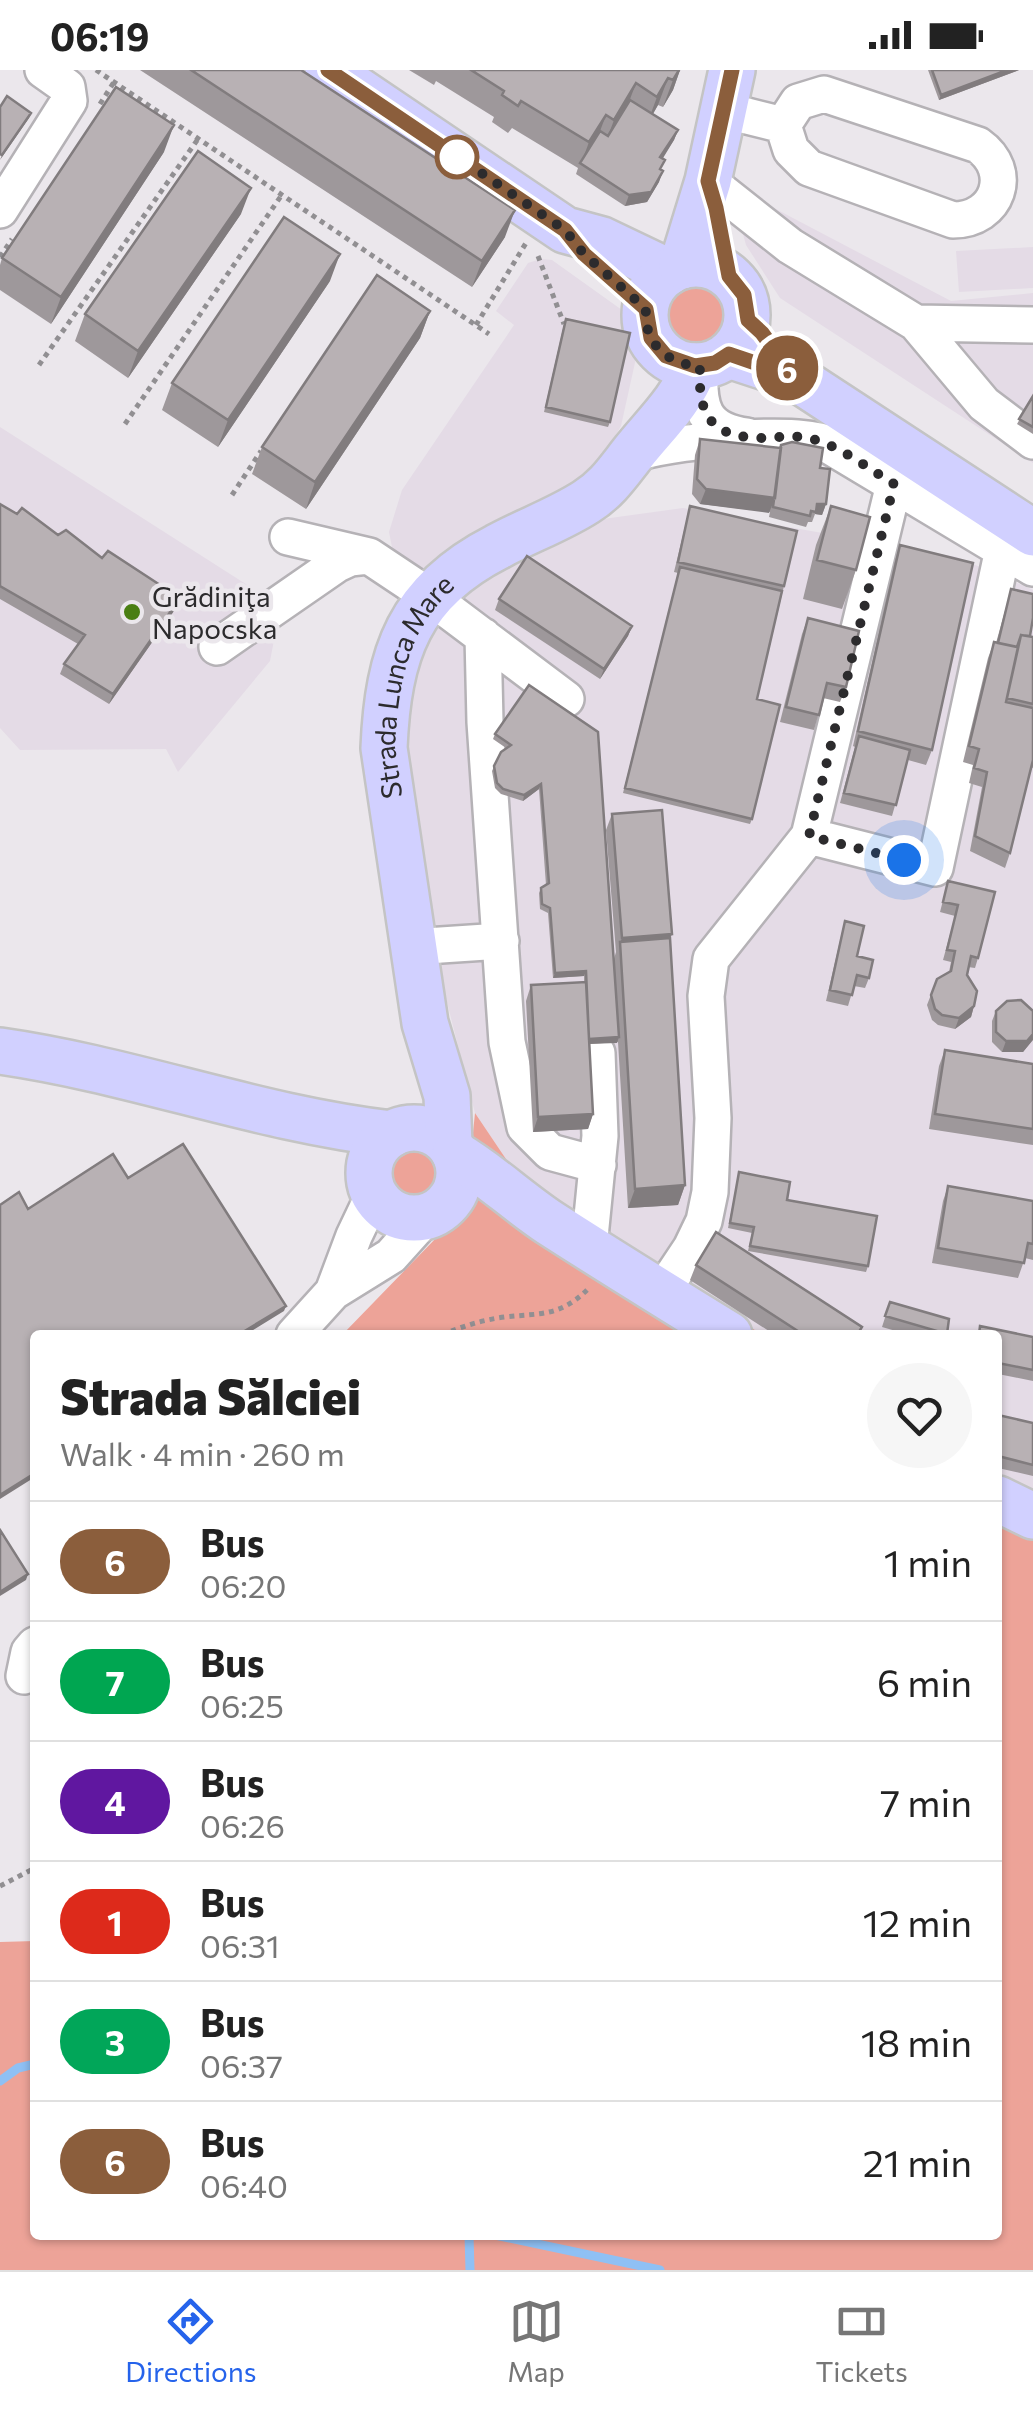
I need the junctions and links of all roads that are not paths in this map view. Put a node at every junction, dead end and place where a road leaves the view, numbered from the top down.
1 (44, 70) edge
2 (328, 70) edge
3 (727, 90) edge
4 (783, 126) junction
5 (708, 181) junction
6 (0, 210) edge
7 (729, 276) junction
8 (663, 298) junction
9 (916, 323) junction
10 (1033, 325) edge
11 (718, 352) junction
12 (758, 438) junction
13 (1033, 442) edge
14 (632, 454) junction
15 (894, 484) junction
16 (288, 537) dead end
17 (1018, 541) edge
18 (369, 556) junction
19 (1033, 568) edge
20 (430, 596) junction
21 (483, 636) junction
22 (218, 647) dead end
23 (566, 699) dead end
24 (809, 836) junction
25 (501, 942) junction
26 (411, 947) junction
27 (424, 1023) junction
28 (0, 1051) edge
29 (597, 1053) dead end
30 (284, 1116) junction
31 (396, 1132) junction
32 (452, 1149) junction
33 (598, 1165) junction
34 (371, 1188) junction
35 (433, 1213) junction
36 (551, 1223) junction
37 (601, 1255) junction
38 (332, 1292) junction
39 (661, 1293) junction
40 (298, 1330) edge
41 (722, 1330) edge
42 (1002, 1501) edge
43 (1033, 1516) edge

1 - 6 street
2 - 8 main road
3 - 4 street
3 - 5 main road, Strada Lunca Mare
4 - 4 street
5 - 7 main road
5 - 8 main road, Strada Lunca Mare
5 - 9 street
7 - 8 main road
7 - 11 main road
8 - 11 main road
8 - 14 main road, Strada Lunca Mare
9 - 10 street
9 - 13 street
11 - 12 street
11 - 14 main road, Strada Lunca Mare
11 - 17 main road
12 - 14 street
12 - 15 street
14 - 20 main road, Strada Lunca Mare
15 - 17 street
15 - 24 street
16 - 18 street
17 - 19 street
17 - 24 street
18 - 20 street
18 - 22 street
20 - 21 street
20 - 26 main road, Strada Lunca Mare
21 - 23 street
21 - 25 street
24 - 39 street
25 - 26 street
25 - 33 street
26 - 27 main road, Strada Lunca Mare
27 - 31 main road, Strada Lunca Mare
27 - 32 main road, Strada Lunca Mare
28 - 30 main road
29 - 33 street
30 - 31 main road
30 - 34 main road
31 - 32 main road
31 - 34 main road
32 - 35 main road
32 - 36 main road
33 - 37 street
34 - 35 main road
34 - 38 street
35 - 36 main road
35 - 38 street
36 - 37 main road
37 - 39 main road
38 - 40 street
39 - 41 main road
42 - 43 main road

